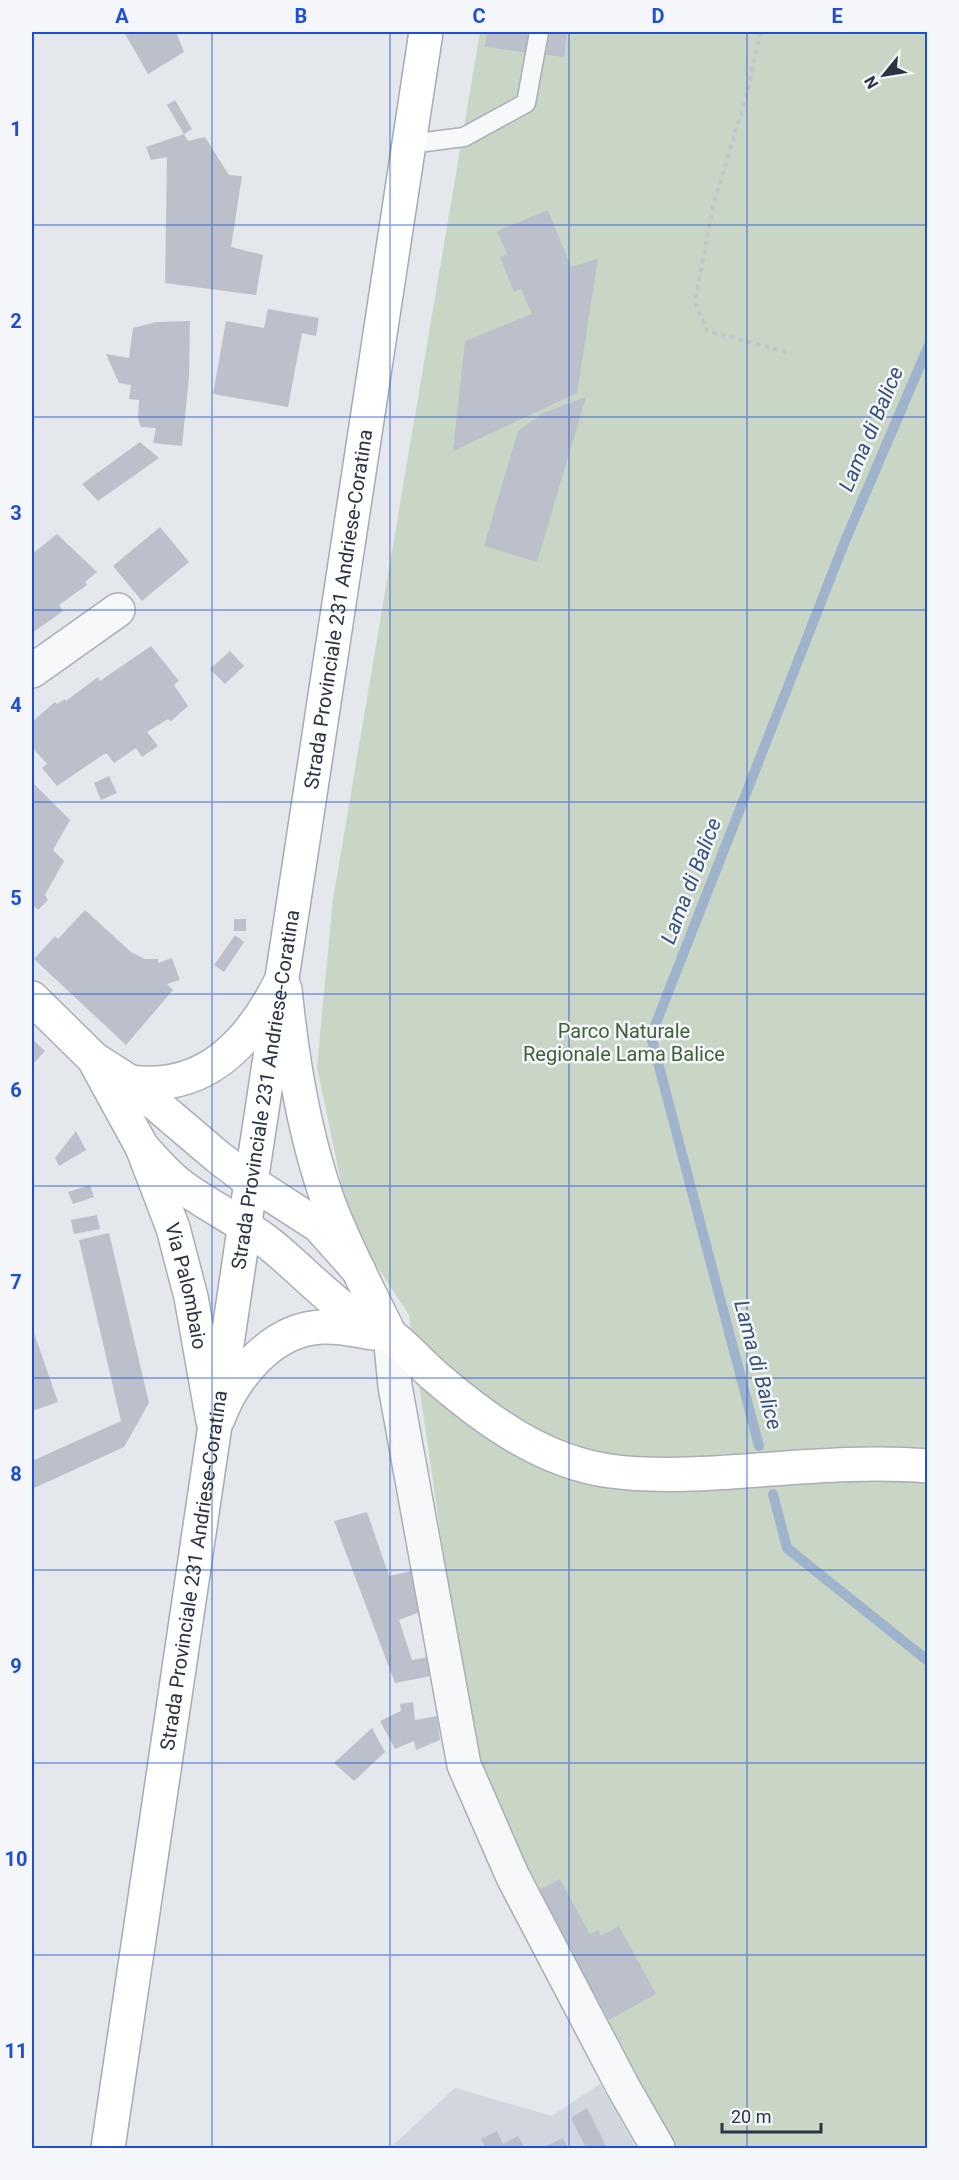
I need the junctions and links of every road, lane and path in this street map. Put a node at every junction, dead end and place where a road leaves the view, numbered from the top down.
1 (426, 32) edge
2 (539, 32) edge
3 (760, 32) edge
4 (410, 144) junction
5 (791, 353) dead end
6 (118, 610) dead end
7 (32, 671) edge
8 (284, 977) junction
9 (32, 998) edge
10 (94, 1059) junction
11 (130, 1082) junction
12 (142, 1146) junction
13 (251, 1182) junction
14 (245, 1227) junction
15 (359, 1271) junction
16 (390, 1335) junction
17 (215, 1430) junction
18 (927, 1466) edge
19 (108, 2148) edge
20 (658, 2148) edge

1 - 4 main road, Strada Provinciale 231 Andriese-Coratina
2 - 4 lane
3 - 5 path
4 - 8 main road, Strada Provinciale 231 Andriese-Coratina
6 - 7 street
8 - 11 main road, Via Palombaio
8 - 13 main road, Strada Provinciale 231 Andriese-Coratina
8 - 15 main road
9 - 10 main road, Via Palombaio
10 - 11 main road, Via Palombaio
10 - 12 main road, Via Palombaio
11 - 13 main road, Via Palombaio
12 - 14 main road, Via Palombaio
12 - 17 main road, Via Palombaio
13 - 14 main road, Strada Provinciale 231 Andriese-Coratina
13 - 15 main road, Via Palombaio
14 - 16 main road, Via Palombaio
14 - 17 main road, Strada Provinciale 231 Andriese-Coratina
15 - 16 main road
16 - 17 main road
16 - 18 main road
16 - 20 street
17 - 19 main road, Strada Provinciale 231 Andriese-Coratina

